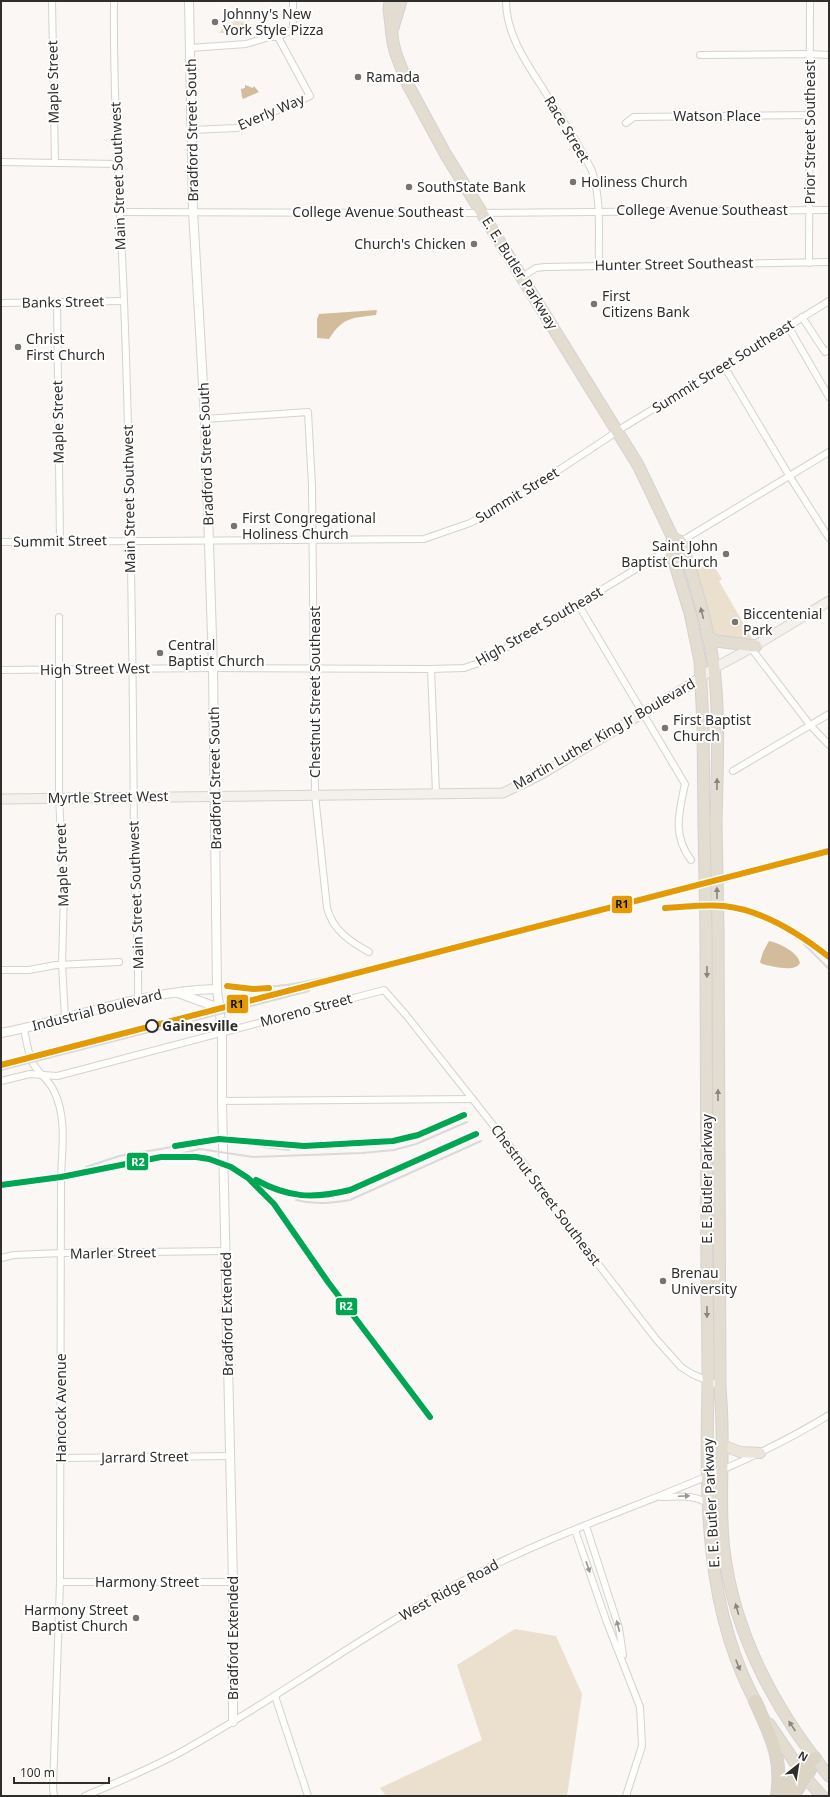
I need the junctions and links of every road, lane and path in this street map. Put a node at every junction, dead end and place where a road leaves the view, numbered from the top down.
1 (52, 1) edge
2 (114, 1) edge
3 (189, 1) edge
4 (293, 1) edge
5 (401, 1) edge
6 (506, 1) edge
7 (810, 1) edge
8 (387, 4) edge
9 (391, 34) junction
10 (278, 37) junction
11 (190, 48) junction
12 (810, 54) junction
13 (700, 55) dead end
14 (829, 55) edge
15 (810, 115) junction
16 (626, 123) dead end
17 (191, 130) junction
18 (1, 162) edge
19 (55, 164) junction
20 (117, 164) junction
21 (810, 210) junction
22 (829, 210) edge
23 (193, 211) junction
24 (598, 211) junction
25 (120, 212) junction
26 (482, 212) junction
27 (829, 262) edge
28 (809, 263) junction
29 (599, 265) junction
30 (522, 277) junction
31 (124, 301) junction
32 (829, 301) edge
33 (57, 302) junction
34 (1, 303) edge
35 (802, 317) junction
36 (788, 326) junction
37 (829, 350) edge
38 (724, 366) junction
39 (829, 396) edge
40 (205, 419) junction
41 (617, 431) junction
42 (829, 452) edge
43 (790, 477) junction
44 (829, 538) edge
45 (131, 540) junction
46 (209, 540) junction
47 (313, 540) junction
48 (1, 542) edge
49 (60, 542) junction
50 (674, 543) junction
51 (829, 601) edge
52 (578, 604) junction
53 (59, 617) dead end
54 (708, 637) junction
55 (753, 647) junction
56 (213, 668) junction
57 (315, 668) junction
58 (714, 668) junction
59 (133, 669) junction
60 (431, 669) junction
61 (1, 670) edge
62 (59, 670) junction
63 (700, 678) junction
64 (643, 713) junction
65 (829, 714) edge
66 (810, 725) junction
67 (829, 745) edge
68 (733, 771) dead end
69 (436, 793) junction
70 (315, 795) junction
71 (214, 796) junction
72 (59, 797) junction
73 (134, 797) junction
74 (1, 799) edge
75 (691, 860) dead end
76 (216, 907) joint
77 (712, 932) junction
78 (369, 952) dead end
79 (119, 962) dead end
80 (62, 964) junction
81 (1, 970) edge
82 (216, 989) junction
83 (384, 990) joint
84 (173, 992) junction
85 (138, 998) junction
86 (220, 1008) junction
87 (65, 1018) junction
88 (24, 1029) junction
89 (222, 1032) junction
90 (1, 1033) edge
91 (42, 1074) junction
92 (1, 1081) edge
93 (473, 1099) junction
94 (222, 1101) junction
95 (226, 1251) junction
96 (62, 1253) junction
97 (1, 1258) edge
98 (708, 1382) junction
99 (720, 1386) junction
100 (829, 1414) edge
101 (722, 1445) junction
102 (760, 1453) junction
103 (229, 1456) junction
104 (61, 1458) junction
105 (722, 1470) junction
106 (707, 1475) junction
107 (658, 1497) junction
108 (708, 1503) junction
109 (586, 1526) junction
110 (575, 1530) junction
111 (60, 1582) junction
112 (233, 1582) junction
113 (625, 1665) junction
114 (275, 1696) junction
115 (755, 1701) junction
116 (233, 1722) junction
117 (816, 1760) junction
118 (803, 1773) junction
119 (829, 1776) edge
120 (54, 1796) edge
121 (85, 1796) edge
122 (308, 1796) edge
123 (626, 1796) edge
124 (777, 1796) edge
125 (782, 1796) edge
126 (793, 1796) edge
127 (822, 1796) edge

1 - 19 street, Maple Street
2 - 20 street, Main Street Southwest
3 - 11 street, Bradford Street South
4 - 10 street
5 - 9 highway
6 - 24 street, Race Street
7 - 12 street, Prior Street Southeast
8 - 9 highway, E. E. Butler Parkway
9 - 26 highway, E. E. Butler Parkway
10 - 11 street
10 - 17 street, Everly Way
11 - 17 street, Bradford Street South
12 - 13 street
12 - 14 street
12 - 15 street, Prior Street Southeast
15 - 16 street, Watson Place
15 - 21 street, Prior Street Southeast
17 - 23 street, Bradford Street South
18 - 19 street
19 - 20 street
20 - 25 street, Main Street Southwest
21 - 22 street, College Avenue Southeast
21 - 24 street, College Avenue Southeast
21 - 28 street, Prior Street Southeast
23 - 25 street, College Avenue Southeast
23 - 26 street, College Avenue Southeast
23 - 40 street, Bradford Street South
24 - 26 street, College Avenue Southeast
24 - 29 street, Race Street
25 - 31 street, Main Street Southwest
26 - 30 highway, E. E. Butler Parkway
27 - 28 street, Hunter Street Southeast
28 - 29 street, Hunter Street Southeast
29 - 30 street, Hunter Street Southeast
30 - 41 highway, E. E. Butler Parkway
31 - 33 street, Banks Street
31 - 45 street, Main Street Southwest
32 - 35 street, Summit Street Southeast
33 - 34 street, Banks Street
33 - 49 street, Maple Street
35 - 36 street, Summit Street Southeast
35 - 37 street
36 - 38 street, Summit Street Southeast
36 - 39 street
38 - 41 street, Summit Street Southeast
38 - 43 street
40 - 46 street, Bradford Street South
40 - 47 street, Chestnut Street Southeast
41 - 47 street, Summit Street
41 - 50 highway, E. E. Butler Parkway
42 - 43 street, High Street Southeast
43 - 44 street
43 - 50 street, High Street Southeast
45 - 46 street, Summit Street
45 - 49 street, Summit Street
45 - 59 street, Main Street Southwest
46 - 47 street, Summit Street
46 - 56 street, Bradford Street South
47 - 57 street, Chestnut Street Southeast
48 - 49 street, Summit Street
50 - 52 street, High Street Southeast
54 -> 50 highway, E. E. Butler Parkway
50 - 63 highway, E. E. Butler Parkway
51 - 55 main road, Martin Luther King Jr Boulevard
52 - 60 street, High Street Southeast
52 - 64 street
53 - 62 street, Maple Street
54 - 55 highway
54 - 58 highway, E. E. Butler Parkway
55 - 58 main road, Martin Luther King Jr Boulevard
55 - 66 street
56 - 57 street, High Street Southeast
56 - 59 street, High Street West
56 - 71 street, Bradford Street South
57 - 60 street, High Street Southeast
57 - 70 street, Chestnut Street Southeast
58 - 63 main road, Martin Luther King Jr Boulevard
77 -> 58 highway, E. E. Butler Parkway, bridge
59 - 62 street, High Street West
59 - 73 street, Main Street Southwest
60 - 69 street
61 - 62 street, High Street West
62 - 72 street, Maple Street
63 - 64 main road, Martin Luther King Jr Boulevard
63 - 77 highway, E. E. Butler Parkway, bridge
64 - 69 main road, Martin Luther King Jr Boulevard
64 - 75 street
65 - 66 street
66 - 67 street
66 - 68 street
69 - 70 main road, Martin Luther King Jr Boulevard
70 - 71 main road, Martin Luther King Jr Boulevard
70 - 78 street, Chestnut Street Southeast
71 - 73 main road, Myrtle Street West
71 - 76 street, Bradford Street South
72 - 73 main road, Myrtle Street West
72 - 74 main road, Myrtle Street West
72 - 80 street, Maple Street
73 - 85 street, Main Street Southwest
76 - 82 street, Bradford Extended
77 -> 98 highway, E. E. Butler Parkway
99 -> 77 highway, E. E. Butler Parkway
79 - 80 street
80 - 81 street
80 - 87 street, Maple Street
82 - 84 street, Industrial Boulevard
82 - 86 street, Bradford Extended
83 - 89 street, Moreno Street
83 - 93 street, Chestnut Street Southeast
84 - 85 street, Industrial Boulevard
84 - 86 street
85 - 87 street, Industrial Boulevard
86 - 89 street, Bradford Extended
87 - 88 street, Industrial Boulevard
88 - 90 street, Industrial Boulevard
88 - 91 street, Hancock Avenue
89 - 91 street, Moreno Street
89 - 94 street, Bradford Extended
91 - 92 street, Moreno Street
91 - 96 street, Hancock Avenue
93 - 94 street
93 - 98 street, Chestnut Street Southeast
94 - 95 street, Bradford Extended
95 - 96 street, Marler Street
95 - 103 street, Bradford Extended
96 - 97 street, Marler Street
96 - 104 street, Hancock Avenue
98 - 99 street, Chestnut Street Southeast
98 - 106 highway, E. E. Butler Parkway
99 - 101 highway, E. E. Butler Parkway
100 - 102 street, West Ridge Road
101 - 102 main road
101 - 105 highway, E. E. Butler Parkway
102 - 105 street, West Ridge Road
103 - 104 street, Jarrard Street
103 - 112 street, Bradford Extended
104 - 111 street, Hancock Avenue
105 - 106 street, West Ridge Road
117 -> 105 highway, E. E. Butler Parkway
106 - 107 street, West Ridge Road
106 - 108 highway, E. E. Butler Parkway
107 -> 108 street
107 - 109 street, West Ridge Road
108 -> 115 highway, E. E. Butler Parkway
109 - 110 street, West Ridge Road
113 -> 109 street
110 -> 113 street
110 - 114 street, West Ridge Road
111 - 112 street, Harmony Street
111 - 120 street, Hancock Avenue
112 - 116 street, Bradford Extended
113 - 123 street
114 - 116 street, West Ridge Road
114 - 122 street
115 - 118 highway, E. E. Butler Parkway
115 - 124 highway
116 - 121 street, West Ridge Road
117 - 118 highway
117 - 119 highway, E. E. Butler Parkway
118 - 125 highway
118 - 126 highway
118 - 127 highway, E. E. Butler Parkway

